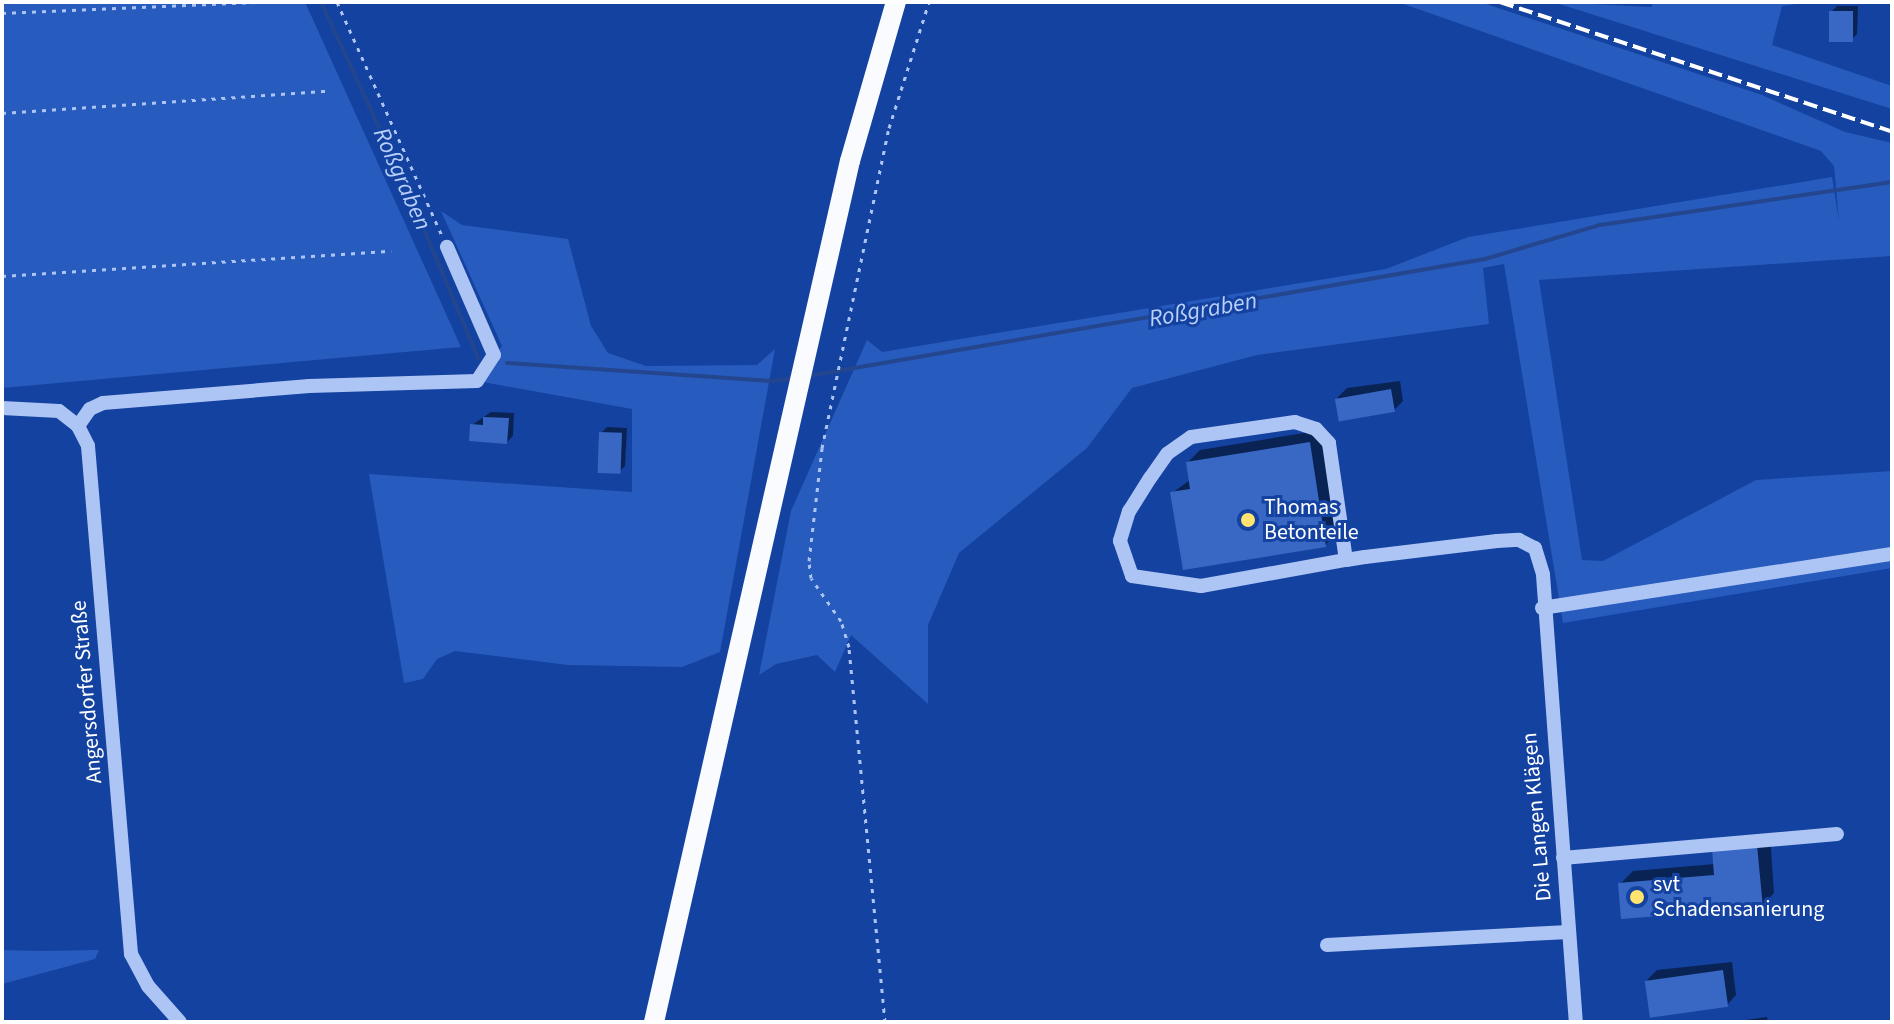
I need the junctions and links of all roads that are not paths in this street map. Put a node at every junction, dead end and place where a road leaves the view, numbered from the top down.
1 (896, 2) edge
2 (447, 247) road end
3 (2, 408) edge
4 (78, 426) junction
5 (1892, 554) edge
6 (1346, 560) junction
7 (1542, 608) junction
8 (1837, 834) dead end
9 (1563, 858) junction
10 (1569, 932) junction
11 (1327, 945) dead end
12 (180, 1022) edge
13 (654, 1022) edge
14 (1576, 1022) edge

1 - 13 main road
2 - 4 street
3 - 4 street
4 - 12 street, Angersdorfer Straße
5 - 7 street
6 - 6 street
6 - 7 street, Die Langen Klägen
7 - 9 street, Die Langen Klägen
8 - 9 street
9 - 10 street, Die Langen Klägen
10 - 11 street
10 - 14 street, Die Langen Klägen

